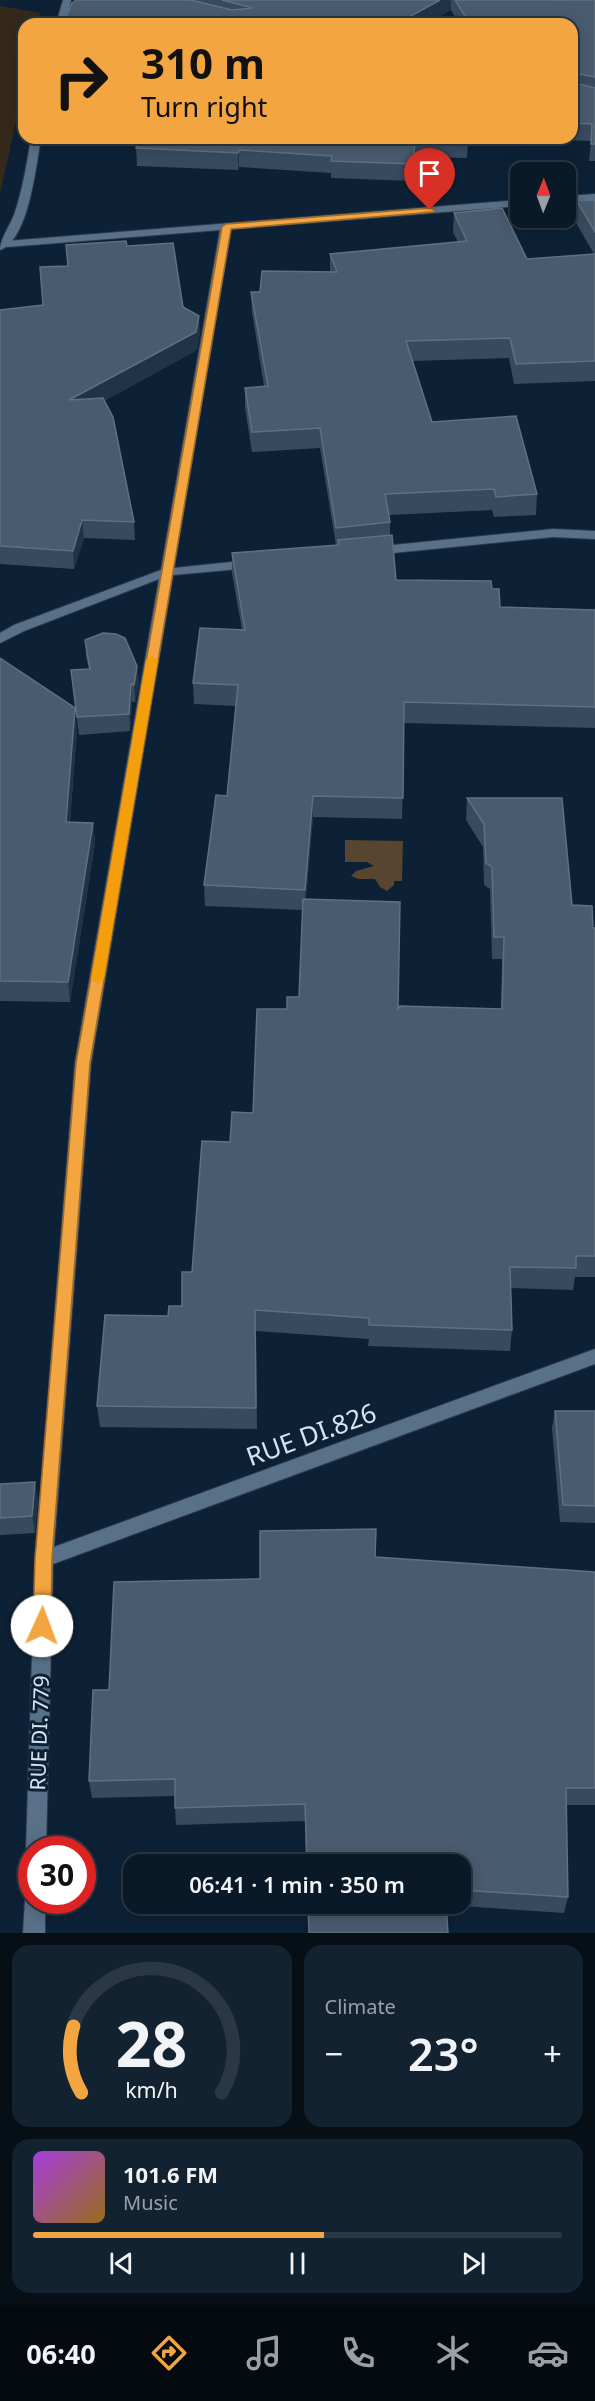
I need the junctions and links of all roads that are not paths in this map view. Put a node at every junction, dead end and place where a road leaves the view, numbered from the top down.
1 (67, 0) edge
2 (62, 18) edge
3 (35, 144) edge
4 (595, 197) edge
5 (576, 198) edge
6 (510, 204) edge
7 (226, 227) junction
8 (4, 245) edge
9 (595, 535) edge
10 (354, 553) edge
11 (260, 563) edge
12 (167, 572) junction
13 (0, 639) edge
14 (595, 1356) edge
15 (44, 1559) junction
16 (36, 1836) edge
17 (35, 1914) edge
18 (34, 1933) edge

1 - 2 street
3 - 8 street
4 - 5 street
6 - 7 street
7 - 8 street
7 - 12 street, RUE DI. 779
9 - 10 street
11 - 12 street
12 - 13 street
12 - 15 street, RUE DI. 779
14 - 15 street, RUE DI.826
15 - 16 street, RUE DI. 779
17 - 18 street

